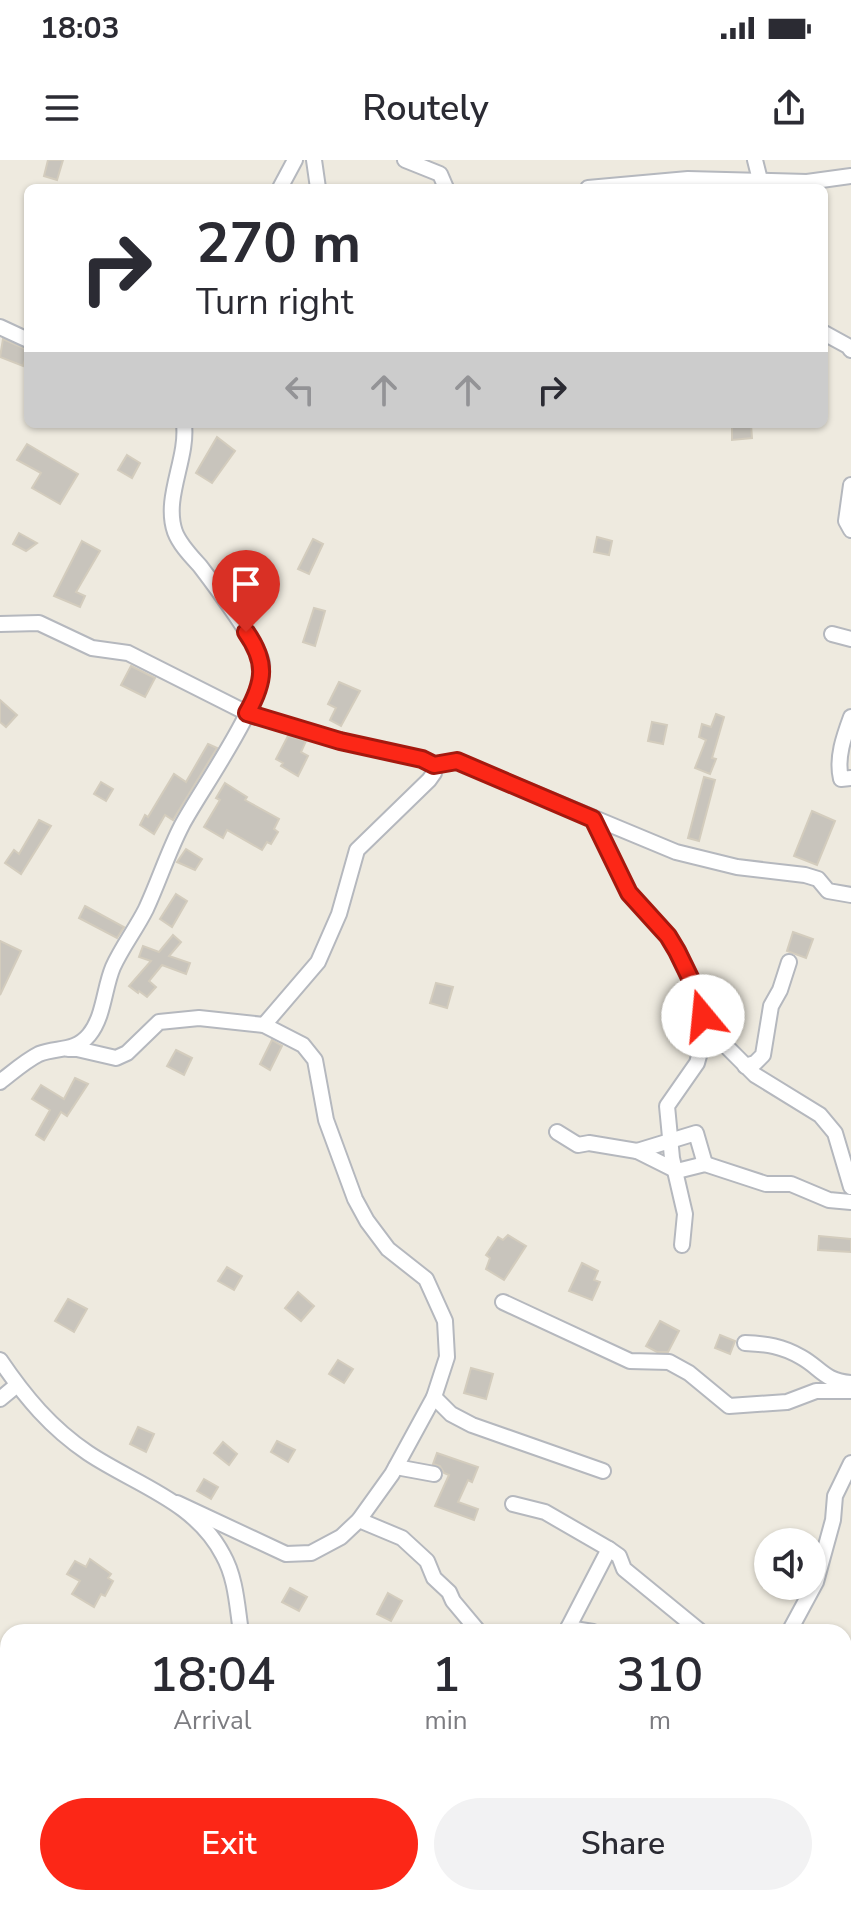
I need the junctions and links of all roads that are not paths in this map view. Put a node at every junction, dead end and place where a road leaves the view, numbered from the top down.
1 (314, 160) edge
2 (405, 160) edge
3 (755, 160) edge
4 (292, 166) edge
5 (851, 176) edge
6 (282, 184) edge
7 (317, 184) edge
8 (444, 184) edge
9 (632, 184) edge
10 (761, 184) edge
11 (0, 327) edge
12 (828, 335) edge
13 (24, 338) edge
14 (851, 350) edge
15 (184, 428) edge
16 (851, 485) edge
17 (851, 530) edge
18 (0, 624) edge
19 (832, 634) dead end
20 (851, 639) edge
21 (247, 713) junction
22 (851, 717) edge
23 (434, 765) junction
24 (851, 778) edge
25 (593, 819) junction
26 (851, 895) edge
27 (789, 962) dead end
28 (264, 1025) junction
29 (707, 1027) junction
30 (704, 1043) junction
31 (721, 1043) junction
32 (68, 1049) junction
33 (745, 1066) junction
34 (0, 1082) edge
35 (557, 1132) dead end
36 (671, 1139) junction
37 (637, 1151) junction
38 (705, 1164) junction
39 (677, 1171) junction
40 (851, 1187) edge
41 (851, 1202) edge
42 (682, 1245) dead end
43 (503, 1302) dead end
44 (745, 1343) dead end
45 (0, 1360) edge
46 (851, 1383) edge
47 (17, 1385) junction
48 (851, 1391) edge
49 (434, 1397) junction
50 (0, 1399) edge
51 (851, 1463) edge
52 (396, 1467) junction
53 (603, 1471) dead end
54 (434, 1474) dead end
55 (177, 1503) junction
56 (513, 1504) dead end
57 (359, 1520) junction
58 (609, 1549) junction
59 (240, 1624) edge
60 (472, 1624) edge
61 (570, 1624) edge
62 (691, 1624) edge
63 (793, 1624) edge

1 - 4 street
1 - 7 street
2 - 8 street
3 - 10 street
4 - 6 street
5 - 10 street
9 - 10 street
11 - 13 street
12 - 14 street
15 - 21 street
16 - 17 street
18 - 21 street
19 - 20 street
21 - 23 street
21 - 32 street
22 - 24 street
23 - 25 street
23 - 28 street
25 - 26 street
25 - 29 street
27 - 33 street
28 - 32 street
28 - 49 street
29 - 30 street
29 - 31 street
30 - 31 street
30 - 36 street
31 - 33 street
32 - 34 street
33 - 40 street
35 - 37 street
36 - 37 street
36 - 38 street
36 - 39 street
37 - 39 street
38 - 39 street
38 - 41 street
39 - 42 street
43 - 48 street
44 - 46 street
45 - 47 street
47 - 50 street
47 - 55 street
49 - 52 street
49 - 53 street
51 - 63 street
52 - 54 street
52 - 57 street
55 - 57 street
55 - 59 street
56 - 58 street
57 - 60 street
58 - 61 street
58 - 62 street

